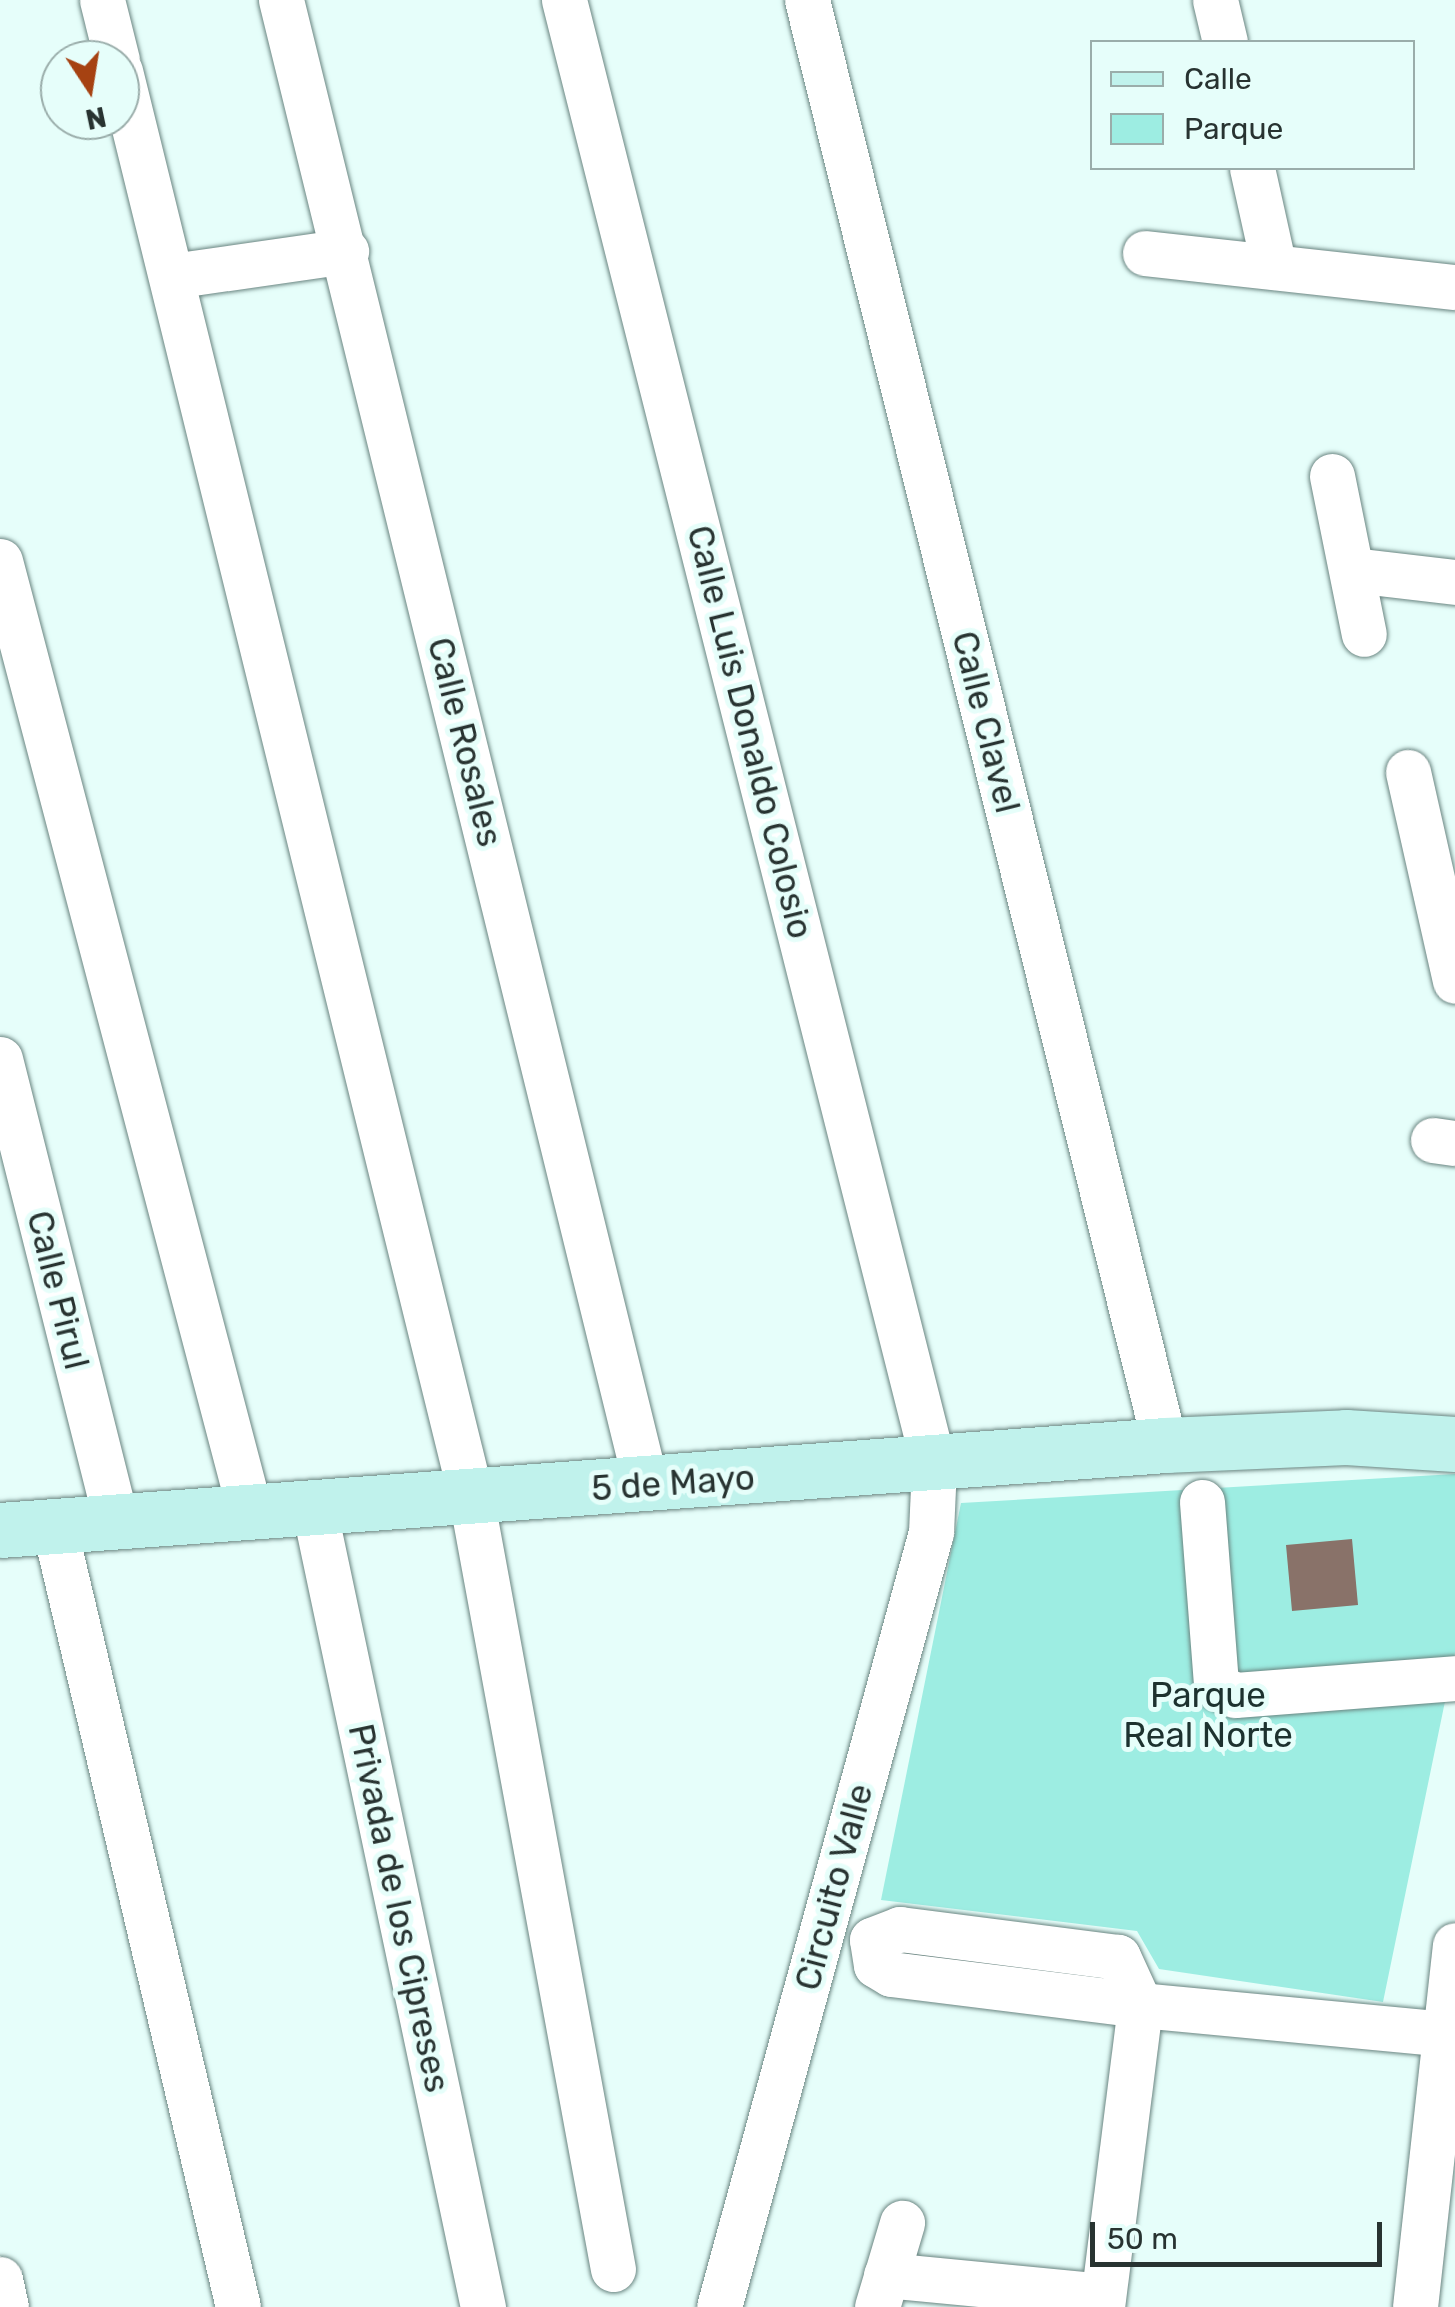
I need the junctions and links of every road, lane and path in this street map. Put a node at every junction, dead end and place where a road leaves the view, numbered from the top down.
1 (102, 0) edge
2 (281, 0) edge
3 (564, 0) edge
4 (806, 0) edge
5 (1215, 0) edge
6 (112, 40) edge
7 (1224, 40) edge
8 (137, 140) edge
9 (1252, 170) edge
10 (346, 252) junction
11 (1145, 252) dead end
12 (1274, 267) junction
13 (172, 276) junction
14 (1455, 287) edge
15 (1332, 476) dead end
16 (0, 561) edge
17 (1353, 570) junction
18 (1455, 582) edge
19 (1364, 634) dead end
20 (1408, 772) dead end
21 (1441, 862) edge
22 (1455, 981) edge
23 (0, 1059) edge
24 (1455, 1444) edge
25 (1165, 1445) junction
26 (934, 1466) junction
27 (646, 1485) junction
28 (471, 1497) junction
29 (1202, 1502) dead end
30 (314, 1508) junction
31 (250, 1512) junction
32 (116, 1522) junction
33 (54, 1526) junction
34 (0, 1530) edge
35 (1455, 1678) edge
36 (1455, 1945) edge
37 (1140, 2005) junction
38 (1450, 2035) edge
39 (902, 2223) dead end
40 (613, 2269) dead end
41 (0, 2279) edge
42 (882, 2291) edge
43 (1102, 2301) edge
44 (6, 2307) edge
45 (238, 2307) edge
46 (483, 2307) edge
47 (718, 2307) edge
48 (1415, 2307) edge

1 - 6 street
2 - 10 street, Calle Rosales
3 - 26 street, Calle Luis Donaldo Colosio
4 - 25 street, Calle Clavel
5 - 7 street
8 - 13 street
9 - 12 street
10 - 13 street
10 - 27 street, Calle Rosales
11 - 12 street
12 - 14 street
13 - 28 street
15 - 17 street
16 - 31 street
17 - 18 street
17 - 19 street
20 - 21 street
21 - 22 street
23 - 32 street, Calle Pirul
24 - 25 street, 5 de Mayo
25 - 26 street, 5 de Mayo
26 - 27 street, 5 de Mayo
26 - 47 street, Circuito Valle
27 - 28 street, 5 de Mayo
28 - 30 street, 5 de Mayo
28 - 40 street
29 - 35 street
30 - 31 street, 5 de Mayo
30 - 46 street, Privada de los Cipreses
31 - 32 street, 5 de Mayo
32 - 33 street, 5 de Mayo
33 - 34 street, 5 de Mayo
33 - 45 street
36 - 38 street
37 - 37 street
37 - 38 street
37 - 43 street
38 - 48 street
39 - 42 street
41 - 44 street
42 - 43 street

